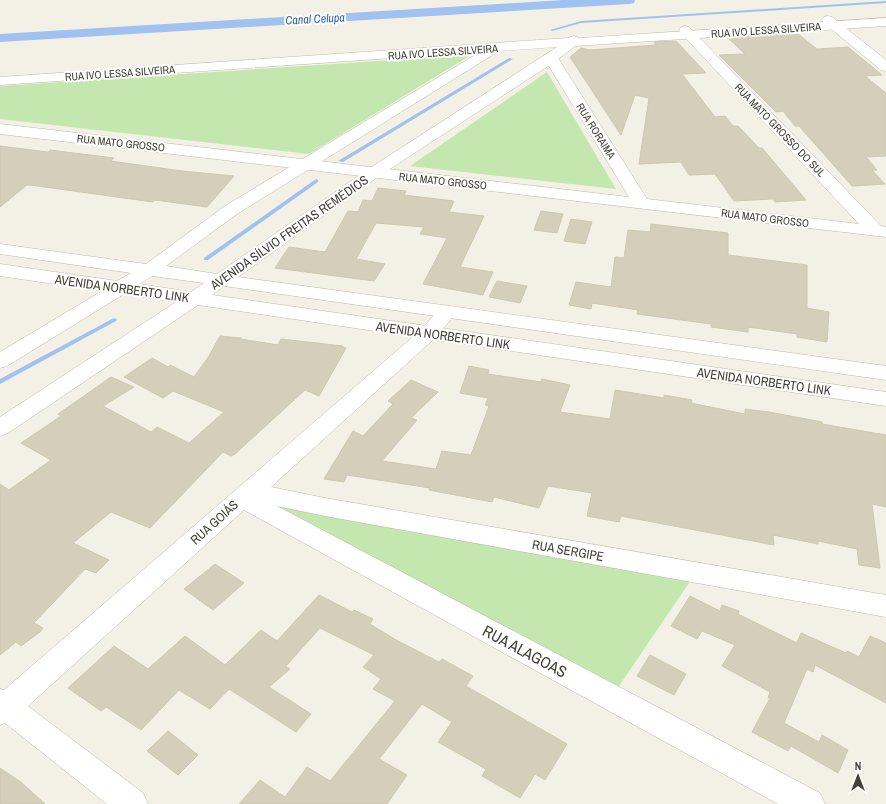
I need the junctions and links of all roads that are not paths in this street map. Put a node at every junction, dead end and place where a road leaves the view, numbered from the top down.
1 (886, 16) edge
2 (886, 22) edge
3 (832, 23) junction
4 (687, 32) junction
5 (576, 39) junction
6 (501, 45) junction
7 (551, 58) junction
8 (886, 67) edge
9 (0, 74) edge
10 (0, 81) edge
11 (0, 129) edge
12 (307, 164) junction
13 (373, 173) junction
14 (641, 203) junction
15 (881, 231) edge
16 (0, 249) edge
17 (0, 270) edge
18 (149, 270) junction
19 (221, 280) junction
20 (122, 288) junction
21 (195, 298) junction
22 (447, 312) junction
23 (429, 332) junction
24 (0, 360) edge
25 (812, 362) junction
26 (886, 373) edge
27 (810, 388) junction
28 (886, 399) edge
29 (0, 428) edge
30 (246, 494) junction
31 (886, 606) edge
32 (2, 707) edge
33 (132, 804) edge
34 (809, 804) edge

1 - 3 street, RUA IVO LESSA SILVEIRA
2 - 3 street, RUA IVO LESSA SILVEIRA
3 - 4 street, RUA IVO LESSA SILVEIRA
3 - 8 street
4 - 5 street, RUA IVO LESSA SILVEIRA
4 - 15 street, RUA MATO GROSSO DO SUL
5 - 6 street, RUA IVO LESSA SILVEIRA
5 - 7 street, AVENIDA SÍLVIO FREITAS REMÉDIOS
6 - 9 street, RUA IVO LESSA SILVEIRA
6 - 10 street, RUA IVO LESSA SILVEIRA
6 - 12 street
7 - 13 street, AVENIDA SÍLVIO FREITAS REMÉDIOS
7 - 14 street, RUA RORAIMA
11 - 12 street, RUA MATO GROSSO
12 - 13 street, RUA MATO GROSSO
12 - 18 street
13 - 14 street, RUA MATO GROSSO
13 - 19 street, AVENIDA SÍLVIO FREITAS REMÉDIOS
14 - 15 street, RUA MATO GROSSO
16 - 18 street, AVENIDA NORBERTO LINK
17 - 20 street, AVENIDA NORBERTO LINK
18 - 19 street, AVENIDA NORBERTO LINK
18 - 20 street
19 - 21 street, AVENIDA SÍLVIO FREITAS REMÉDIOS
19 - 22 street, AVENIDA NORBERTO LINK
20 - 21 street, AVENIDA NORBERTO LINK
20 - 24 street
21 - 23 street, AVENIDA NORBERTO LINK
21 - 29 street, AVENIDA SÍLVIO FREITAS REMÉDIOS
22 - 23 street, RUA GOIÁS
22 - 25 street, AVENIDA NORBERTO LINK
23 - 27 street, AVENIDA NORBERTO LINK
23 - 30 street, RUA GOIÁS
25 - 26 street, AVENIDA NORBERTO LINK
25 - 27 street
27 - 28 street, AVENIDA NORBERTO LINK
30 - 31 street, RUA SERGIPE
30 - 32 street, RUA GOIÁS
30 - 34 street, RUA ALAGOAS
32 - 33 street

